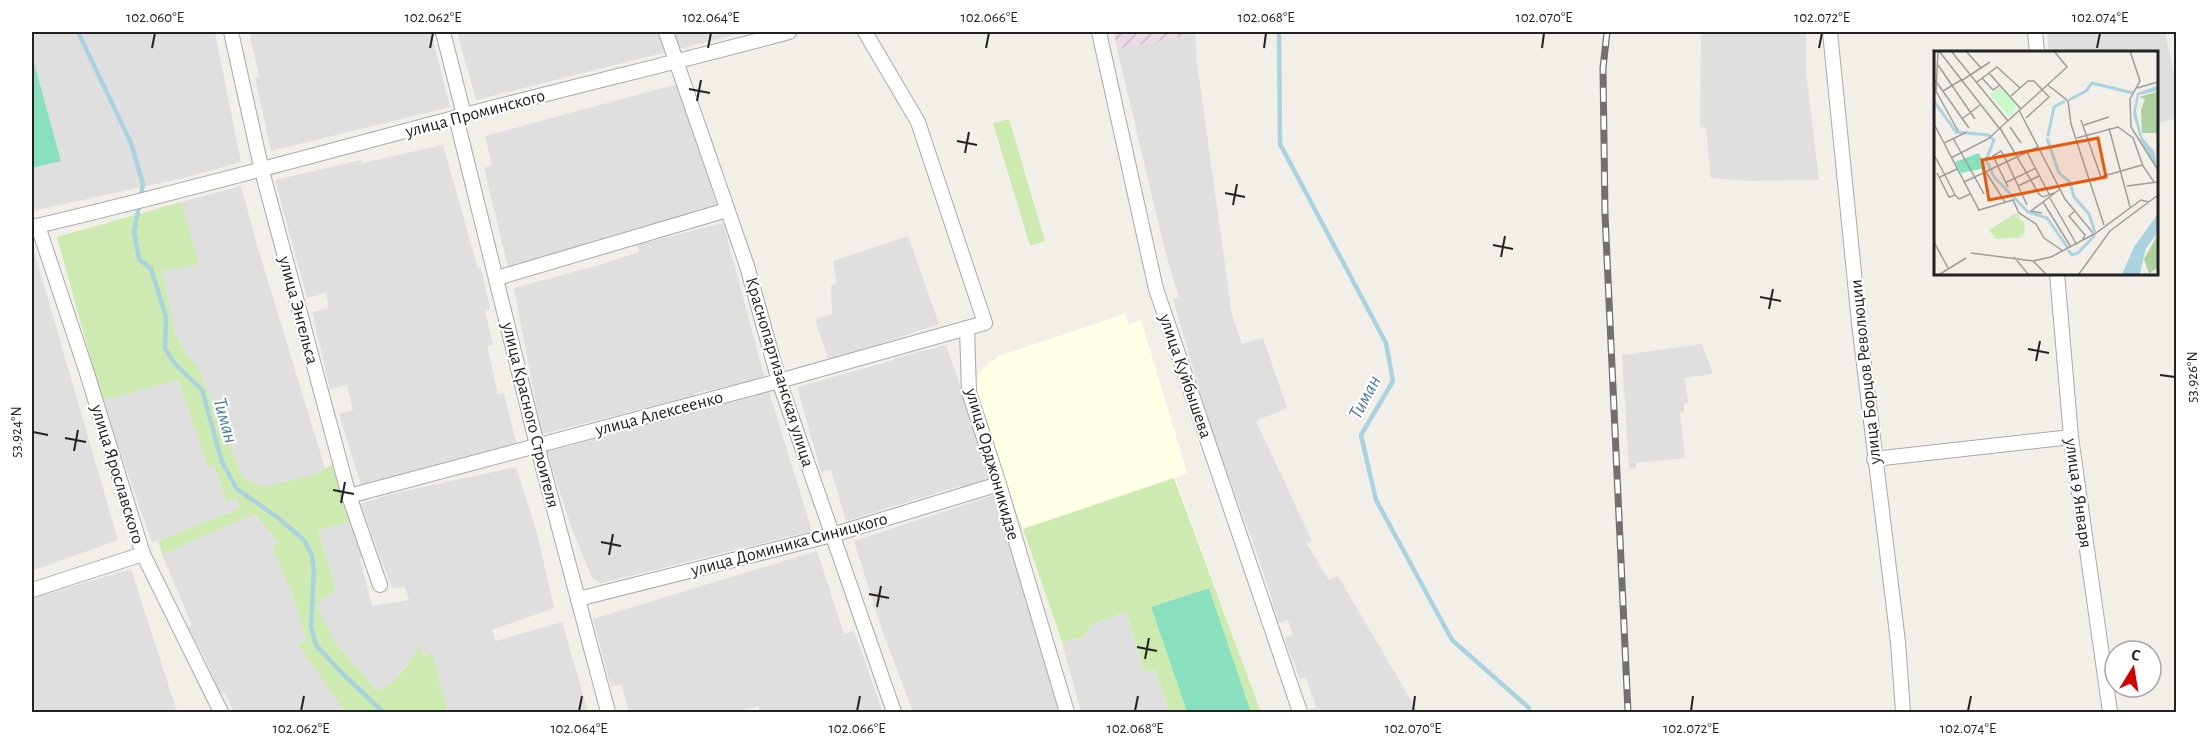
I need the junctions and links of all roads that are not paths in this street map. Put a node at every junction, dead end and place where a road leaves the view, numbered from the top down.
1 (231, 32) edge
2 (443, 32) edge
3 (666, 32) edge
4 (789, 32) edge
5 (865, 32) edge
6 (1100, 32) edge
7 (1830, 32) edge
8 (2035, 32) edge
9 (2037, 51) edge
10 (676, 60) junction
11 (460, 116) junction
12 (262, 171) junction
13 (727, 210) junction
14 (35, 226) edge
15 (2057, 274) edge
16 (497, 278) junction
17 (968, 328) junction
18 (779, 381) junction
19 (2071, 437) junction
20 (537, 445) junction
21 (1874, 459) junction
22 (999, 484) junction
23 (350, 496) junction
24 (832, 535) junction
25 (143, 554) junction
26 (380, 585) dead end
27 (32, 590) edge
28 (578, 599) junction
29 (221, 712) edge
30 (608, 712) edge
31 (894, 712) edge
32 (1067, 712) edge
33 (1300, 712) edge
34 (1903, 712) edge
35 (2110, 712) edge

1 - 12 street, улица Энгельса
2 - 11 street, улица Красного Строителя
3 - 10 street, Краснопартизанская улица
4 - 10 street, улица Проминского
5 - 17 street
6 - 33 street, улица Куйбышева
7 - 21 street, улица Борцов Революции
8 - 9 street
10 - 11 street, улица Проминского
10 - 13 street, Краснопартизанская улица
11 - 12 street, улица Проминского
11 - 16 street, улица Красного Строителя
12 - 14 street, улица Проминского
12 - 23 street, улица Энгельса
13 - 16 street
13 - 18 street, Краснопартизанская улица
14 - 25 street, улица Ярославского
15 - 19 street, улица 9 Января
16 - 20 street, улица Красного Строителя
17 - 18 street, улица Алексеенко
17 - 22 street, улица Орджоникидзе
18 - 20 street, улица Алексеенко
18 - 24 street, Краснопартизанская улица
19 - 21 street
19 - 35 street, улица 9 Января
20 - 23 street, улица Алексеенко
20 - 28 street, улица Красного Строителя
21 - 34 street, улица Борцов Революции
22 - 24 street, улица Доминика Синицкого
22 - 32 street, улица Орджоникидзе
23 - 26 street, улица Энгельса
24 - 28 street, улица Доминика Синицкого
24 - 31 street, Краснопартизанская улица
25 - 27 street
25 - 29 street, улица Ярославского
28 - 30 street, улица Красного Строителя

